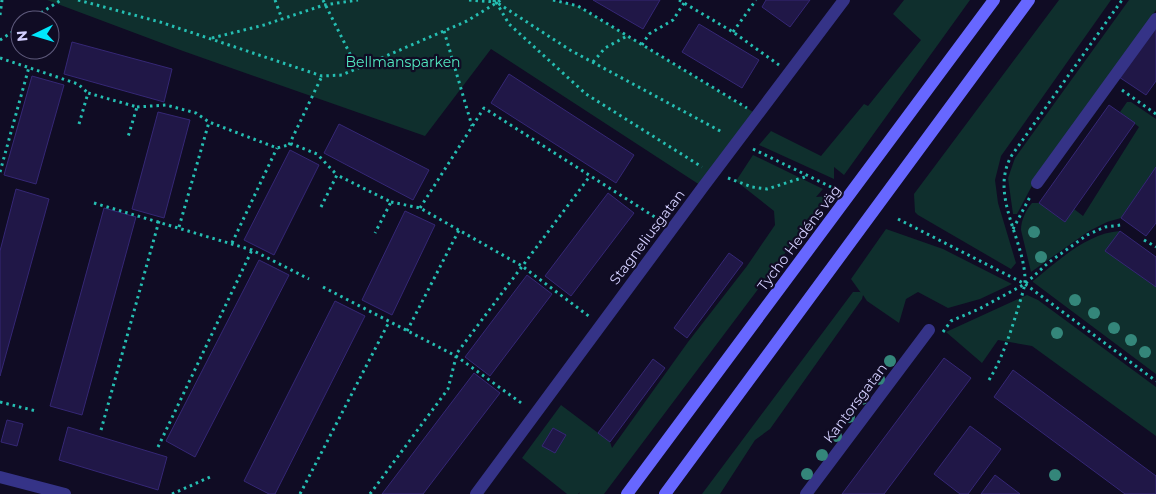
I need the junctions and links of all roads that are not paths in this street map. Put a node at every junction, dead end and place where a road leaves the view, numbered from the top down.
1 (844, 0) edge
2 (994, 0) edge
3 (1029, 0) edge
4 (1156, 19) edge
5 (1037, 183) road end
6 (929, 330) dead end
7 (0, 477) edge
8 (64, 494) edge
9 (476, 494) edge
10 (627, 494) edge
11 (665, 494) edge
12 (806, 494) edge

1 - 9 street, Stagneliusgatan
2 - 10 main road, Tycho Hedéns väg
3 - 11 main road
4 - 5 street
6 - 12 street, Kantorsgatan
7 - 8 street

